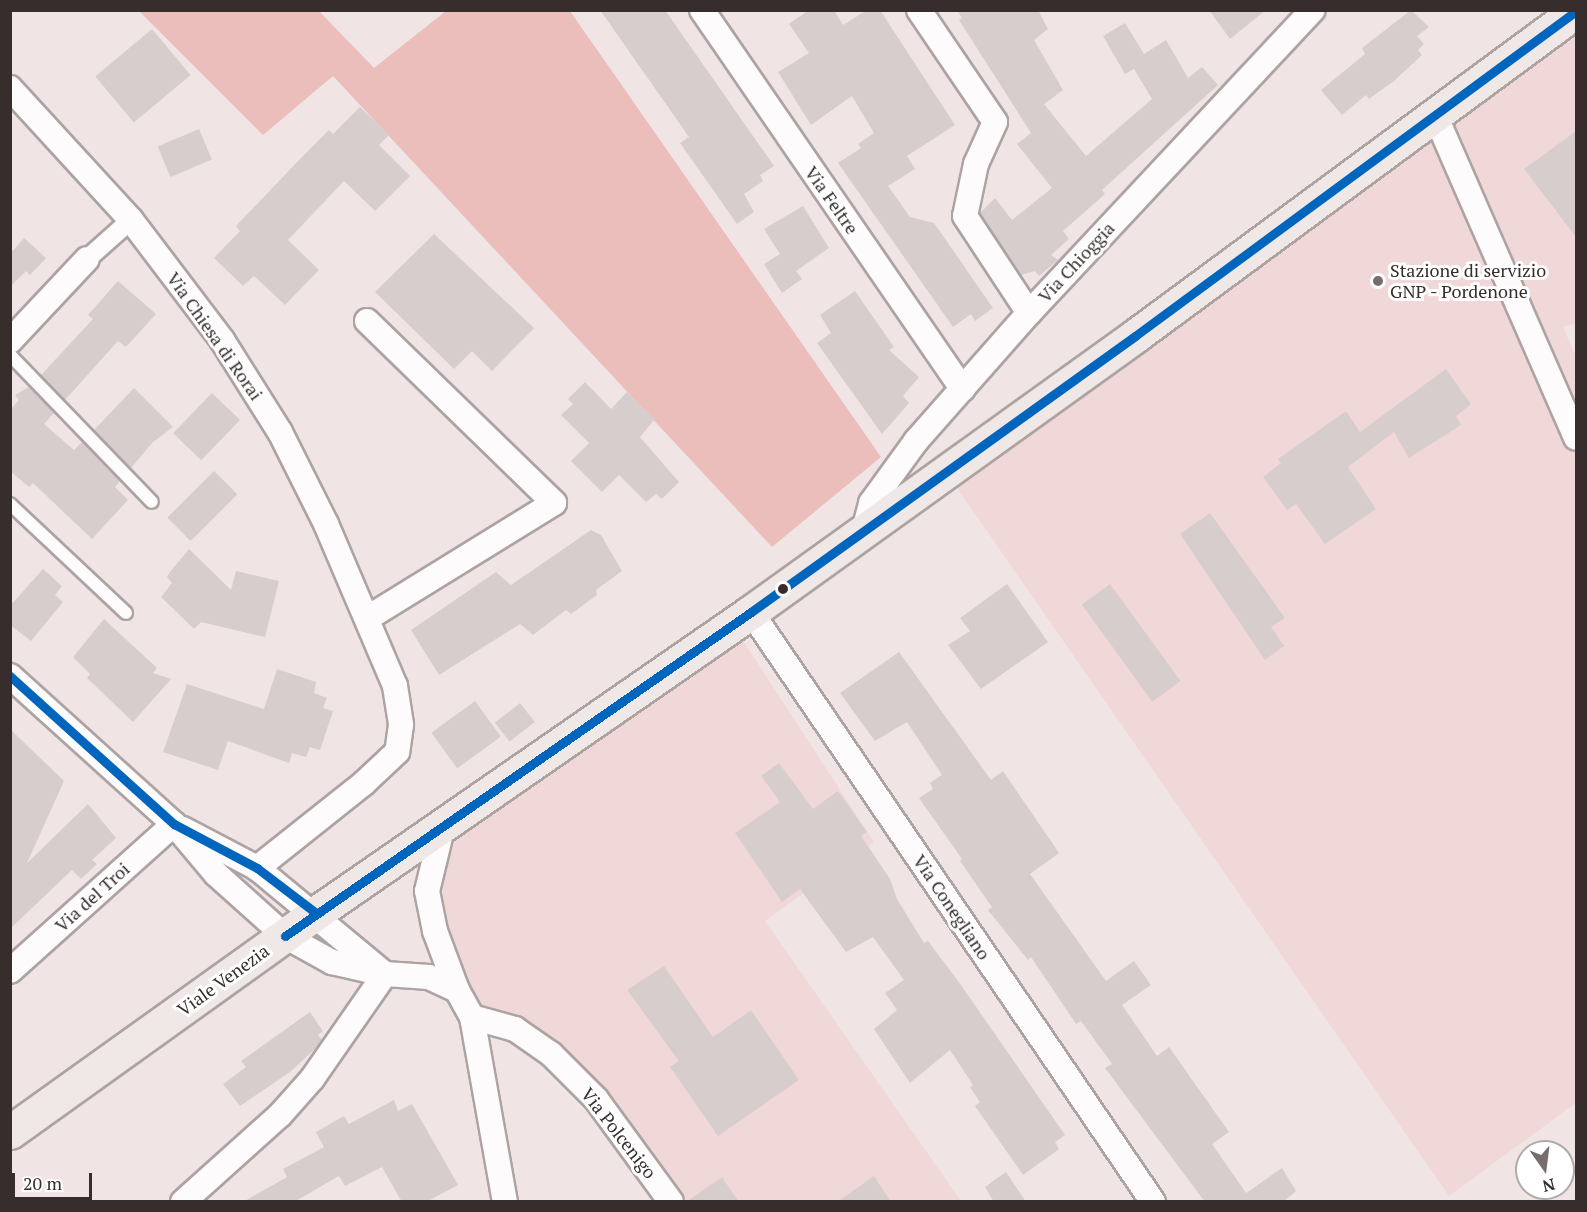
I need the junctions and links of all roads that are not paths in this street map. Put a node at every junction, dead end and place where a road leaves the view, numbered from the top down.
1 (702, 10) edge
2 (918, 10) edge
3 (1312, 10) edge
4 (1576, 11) edge
5 (1291, 20) edge
6 (10, 88) edge
7 (10, 103) edge
8 (34, 112) junction
9 (1435, 116) junction
10 (131, 220) junction
11 (87, 259) joint
12 (1029, 313) junction
13 (367, 321) dead end
14 (10, 341) edge
15 (10, 355) edge
16 (962, 389) junction
17 (1576, 436) edge
18 (152, 502) dead end
19 (10, 504) edge
20 (864, 530) junction
21 (751, 612) junction
22 (126, 613) dead end
23 (368, 618) junction
24 (10, 676) edge
25 (174, 824) junction
26 (443, 825) junction
27 (256, 868) junction
28 (316, 914) junction
29 (285, 936) junction
30 (10, 971) edge
31 (385, 974) junction
32 (457, 990) junction
33 (472, 1017) junction
34 (10, 1132) edge
35 (183, 1202) edge
36 (505, 1202) edge
37 (671, 1202) edge
38 (1154, 1202) edge

1 - 16 street, Via Feltre
2 - 12 street
3 - 5 street, Via Chioggia
4 - 9 main road, Viale Venezia
5 - 12 street, Via Chioggia
6 - 8 street, Via Chiesa di Rorai
7 - 8 street
8 - 10 street, Via Chiesa di Rorai
9 - 17 street
9 - 20 main road, Viale Venezia
10 - 11 street
10 - 23 street, Via Chiesa di Rorai
11 - 14 street
12 - 16 street, Via Chioggia
13 - 23 street
15 - 18 lane
16 - 20 street, Via Chioggia
19 - 22 lane
20 - 21 main road, Viale Venezia
21 - 26 main road, Viale Venezia
21 - 38 street, Via Conegliano
23 - 27 street, Via Chiesa di Rorai
24 - 25 street
25 - 27 street
25 - 29 street
25 - 30 street, Via del Troi
26 - 28 main road, Viale Venezia
26 - 32 street
27 - 28 street
28 - 29 main road, Viale Venezia
28 - 31 street
29 - 31 street
29 - 34 main road, Viale Venezia
31 - 32 street
31 - 35 street
32 - 33 street
33 - 36 street
33 - 37 street, Via Polcenigo

